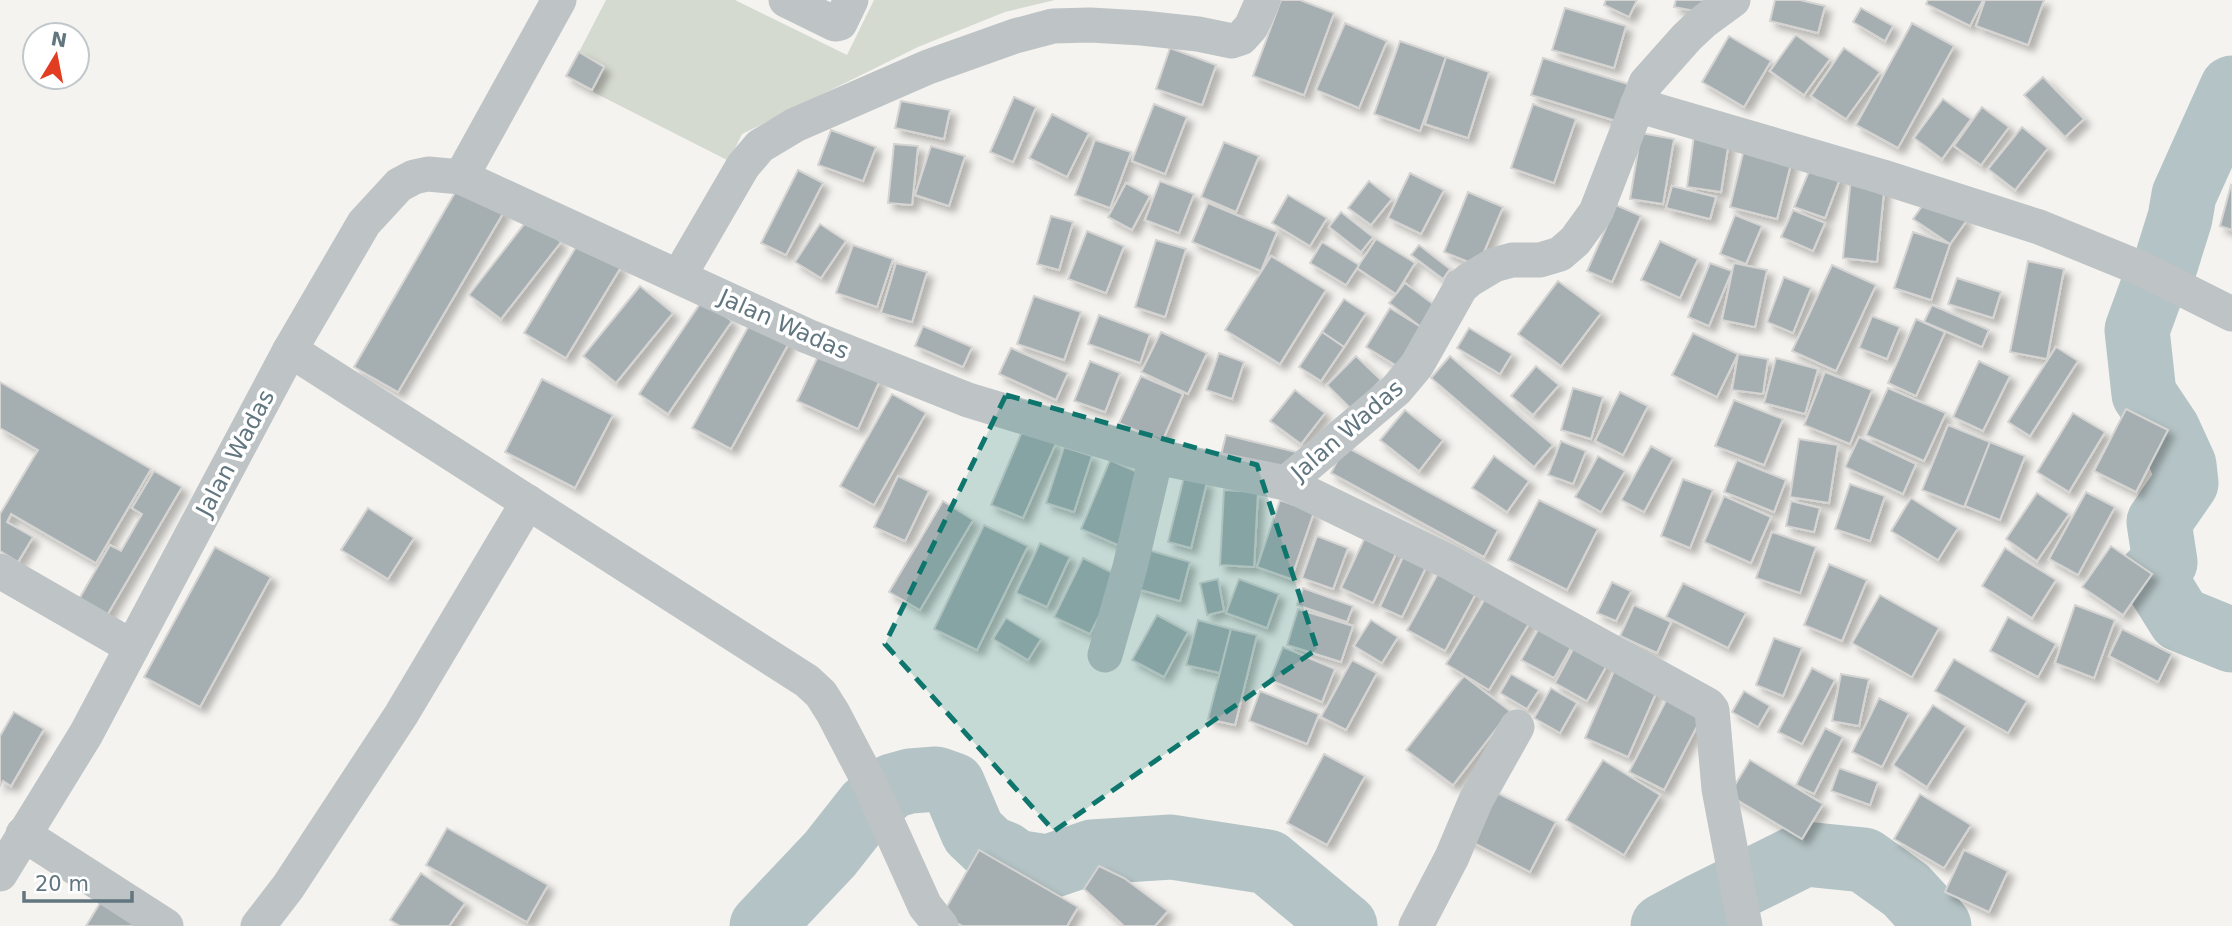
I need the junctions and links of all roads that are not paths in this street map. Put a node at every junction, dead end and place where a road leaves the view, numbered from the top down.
1 (559, 0) edge
2 (786, 0) edge
3 (851, 0) edge
4 (1263, 0) edge
5 (1733, 0) edge
6 (1637, 105) junction
7 (461, 177) junction
8 (679, 276) junction
9 (2232, 314) edge
10 (290, 351) junction
11 (1156, 457) junction
12 (1286, 483) junction
13 (528, 502) junction
14 (0, 571) edge
15 (132, 647) junction
16 (1105, 655) dead end
17 (1517, 727) dead end
18 (23, 834) junction
19 (0, 874) edge
20 (1744, 917) edge
21 (1416, 925) edge
22 (166, 926) edge
23 (258, 926) edge
24 (942, 926) edge

1 - 7 street
2 - 3 street
4 - 8 street
5 - 6 street, Jalan Wadas
6 - 9 street
6 - 12 street, Jalan Wadas
7 - 8 street, Jalan Wadas
7 - 10 street, Jalan Wadas
8 - 11 street, Jalan Wadas
10 - 13 street
10 - 15 street, Jalan Wadas
11 - 12 street, Jalan Wadas
11 - 16 street
12 - 20 street
13 - 23 street
13 - 24 street
14 - 15 street
15 - 18 street, Jalan Wadas
17 - 21 street
18 - 19 street, Jalan Wadas
18 - 22 street

